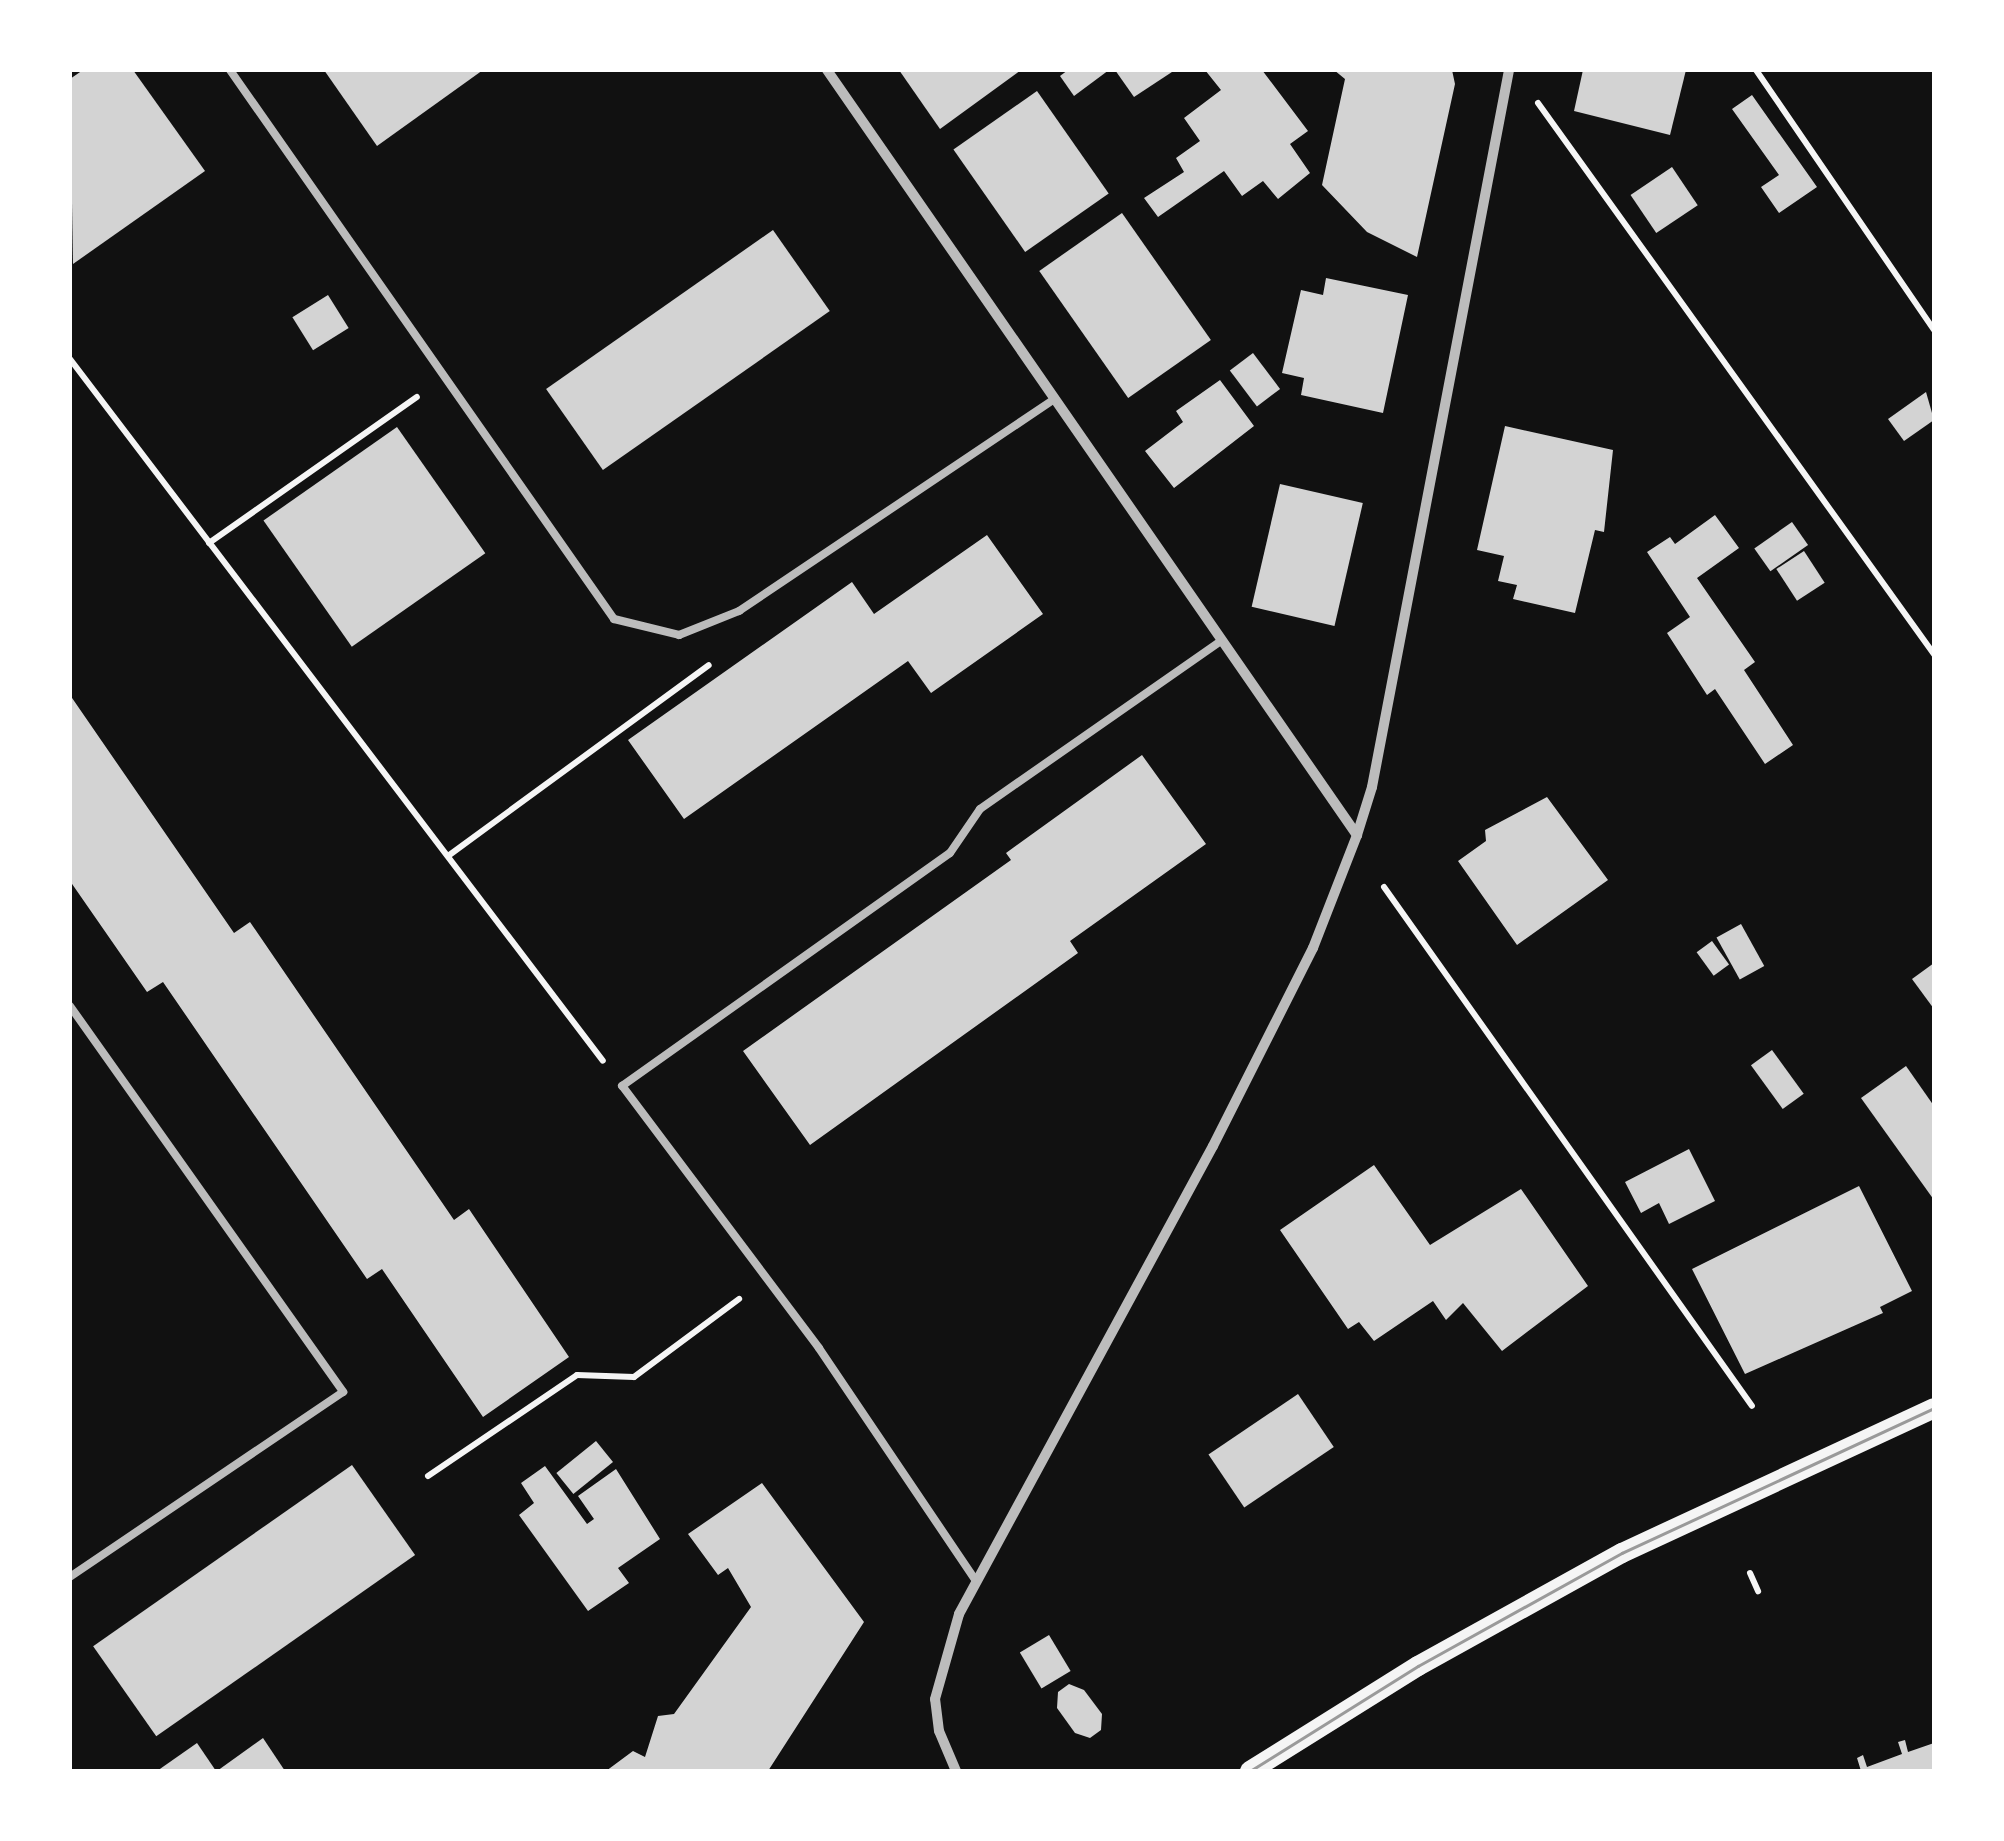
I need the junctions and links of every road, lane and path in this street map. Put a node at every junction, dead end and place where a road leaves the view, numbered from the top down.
1 (230, 70) edge
2 (827, 70) edge
3 (1756, 70) edge
4 (1508, 71) edge
5 (1934, 330) edge
6 (70, 359) edge
7 (446, 378) junction
8 (1055, 400) junction
9 (210, 543) junction
10 (1222, 640) junction
11 (1934, 654) edge
12 (1357, 835) junction
13 (1384, 887) dead end
14 (70, 1006) edge
15 (622, 1086) junction
16 (768, 1277) junction
17 (1752, 1406) dead end
18 (1934, 1408) edge
19 (428, 1476) dead end
20 (1750, 1573) dead end
21 (70, 1577) edge
22 (976, 1581) junction
23 (1758, 1591) dead end
24 (956, 1771) edge
25 (1250, 1771) edge

1 - 7 lane
2 - 8 street
3 - 5 path
4 - 11 path
4 - 12 street
6 - 9 path
7 - 8 lane
7 - 9 path
8 - 10 street
9 - 15 path
10 - 12 street
10 - 15 lane
12 - 22 street
13 - 17 path
14 - 21 lane
15 - 16 lane
16 - 19 path
16 - 22 lane
18 - 25 main road
20 - 23 path
22 - 24 street

